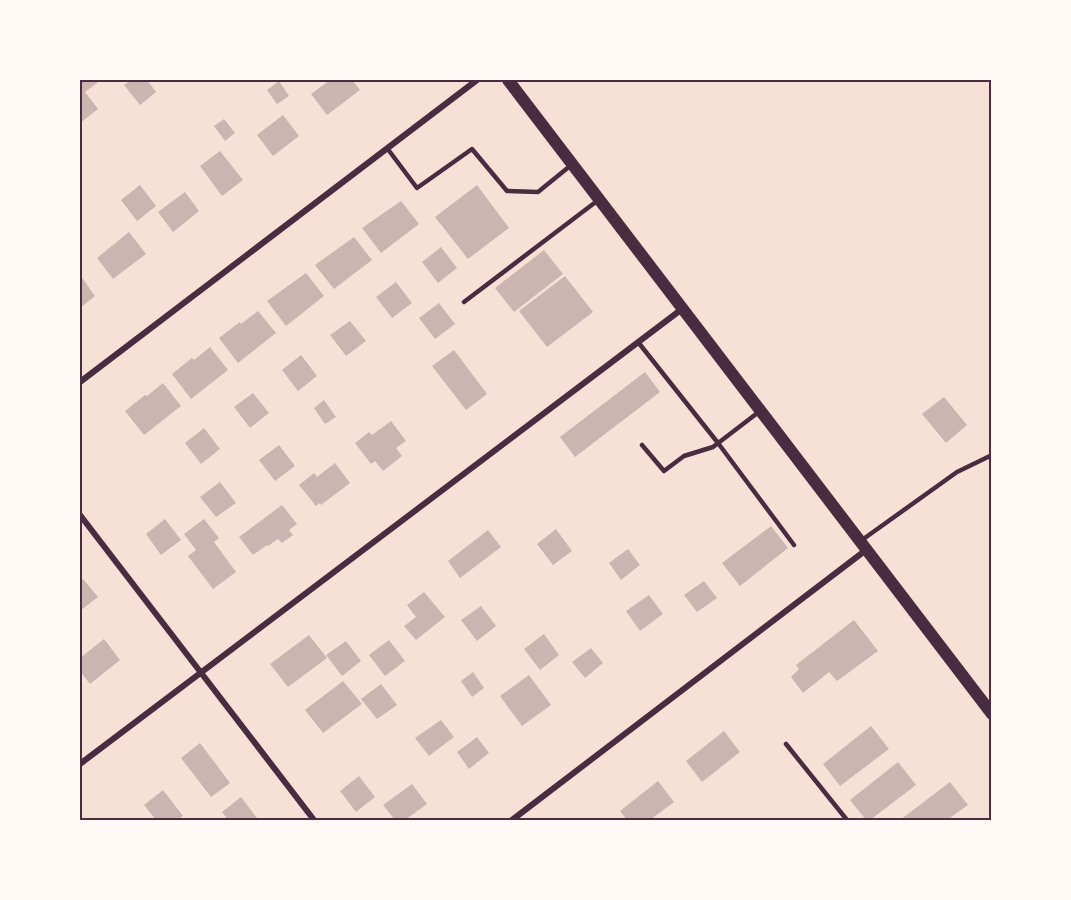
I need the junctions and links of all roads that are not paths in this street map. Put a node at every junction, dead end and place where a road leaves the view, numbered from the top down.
1 (477, 80) edge
2 (508, 80) edge
3 (387, 148) junction
4 (573, 165) junction
5 (599, 199) junction
6 (464, 302) dead end
7 (682, 309) junction
8 (639, 342) junction
9 (80, 382) edge
10 (760, 411) junction
11 (718, 443) junction
12 (642, 445) dead end
13 (992, 455) edge
14 (80, 515) edge
15 (794, 545) dead end
16 (863, 546) junction
17 (200, 674) junction
18 (992, 714) edge
19 (786, 744) dead end
20 (80, 764) edge
21 (314, 820) edge
22 (512, 820) edge
23 (847, 820) edge

1 - 3 street
2 - 4 main road
3 - 4 lane
3 - 9 street
4 - 5 main road
5 - 6 lane
5 - 7 main road
7 - 8 street
7 - 10 main road
8 - 11 lane
8 - 17 street
10 - 11 lane
10 - 16 main road
11 - 12 lane
11 - 15 lane
13 - 16 lane
14 - 17 street
16 - 18 main road
16 - 22 street
17 - 20 street
17 - 21 street
19 - 23 lane

